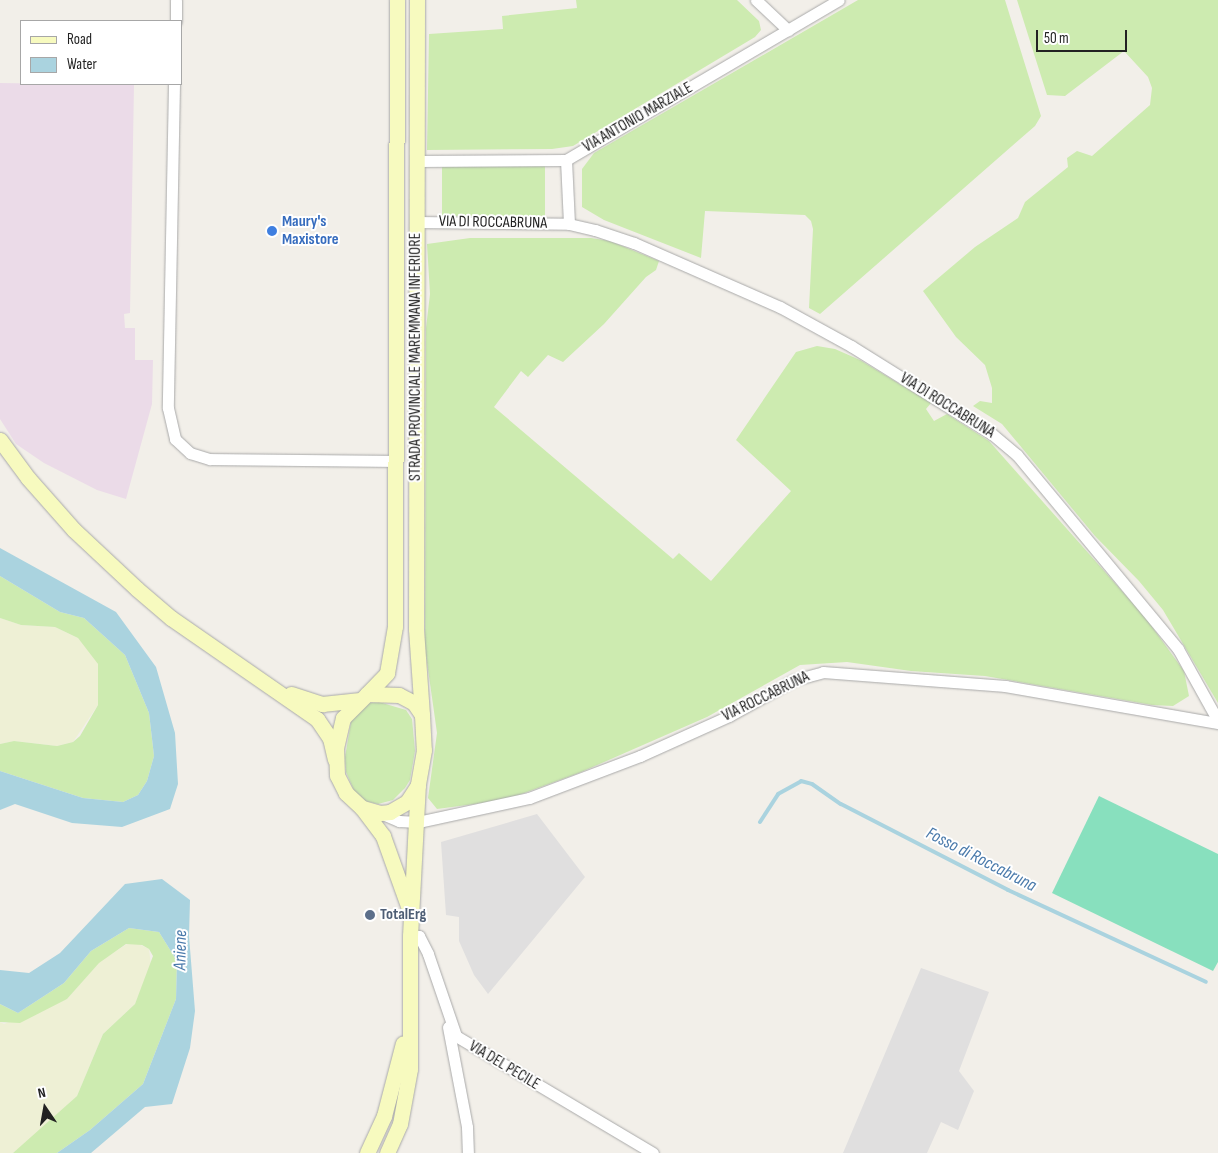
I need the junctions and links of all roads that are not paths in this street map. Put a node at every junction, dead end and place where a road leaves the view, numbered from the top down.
1 (176, 0) edge
2 (397, 0) edge
3 (417, 0) edge
4 (756, 0) edge
5 (839, 0) edge
6 (176, 20) edge
7 (788, 30) junction
8 (174, 85) edge
9 (566, 160) junction
10 (417, 161) junction
11 (416, 222) junction
12 (569, 224) junction
13 (0, 440) edge
14 (394, 461) junction
15 (275, 687) junction
16 (363, 697) junction
17 (422, 715) junction
18 (1218, 722) edge
19 (335, 759) junction
20 (418, 785) junction
21 (362, 808) junction
22 (380, 813) junction
23 (418, 822) junction
24 (411, 915) junction
25 (410, 936) junction
26 (447, 1015) junction
27 (409, 1019) junction
28 (367, 1153) edge
29 (387, 1153) edge
30 (468, 1153) edge
31 (653, 1153) edge

1 - 6 street
2 - 14 main road, STRADA PROVINCIALE MAREMMANA INFERIORE
3 - 10 main road, STRADA PROVINCIALE MAREMMANA INFERIORE
4 - 7 street
5 - 7 street, VIA ANTONIO MARZIALE
7 - 9 street, VIA ANTONIO MARZIALE
8 - 14 street
9 - 10 street, VIA ANTONIO MARZIALE
9 - 12 street, VIA DI ROCCABRUNA
10 - 11 main road, STRADA PROVINCIALE MAREMMANA INFERIORE
11 - 12 street, VIA DI ROCCABRUNA
11 - 17 main road, STRADA PROVINCIALE MAREMMANA INFERIORE
12 - 18 street, VIA DI ROCCABRUNA
13 - 15 main road
14 - 16 main road, STRADA PROVINCIALE MAREMMANA INFERIORE
15 - 16 main road
15 - 19 main road
16 - 17 main road
16 - 19 main road
17 - 20 main road
18 - 23 street, VIA ROCCABRUNA
19 - 21 main road
20 - 22 main road
20 - 23 main road
21 - 22 main road
21 - 24 main road
22 - 23 street, VIA ROCCABRUNA
23 - 24 main road
24 - 25 main road
25 - 26 street, VIA DEL PECILE
25 - 27 main road
26 - 30 street
26 - 31 street, VIA DEL PECILE
27 - 28 main road
27 - 29 main road

